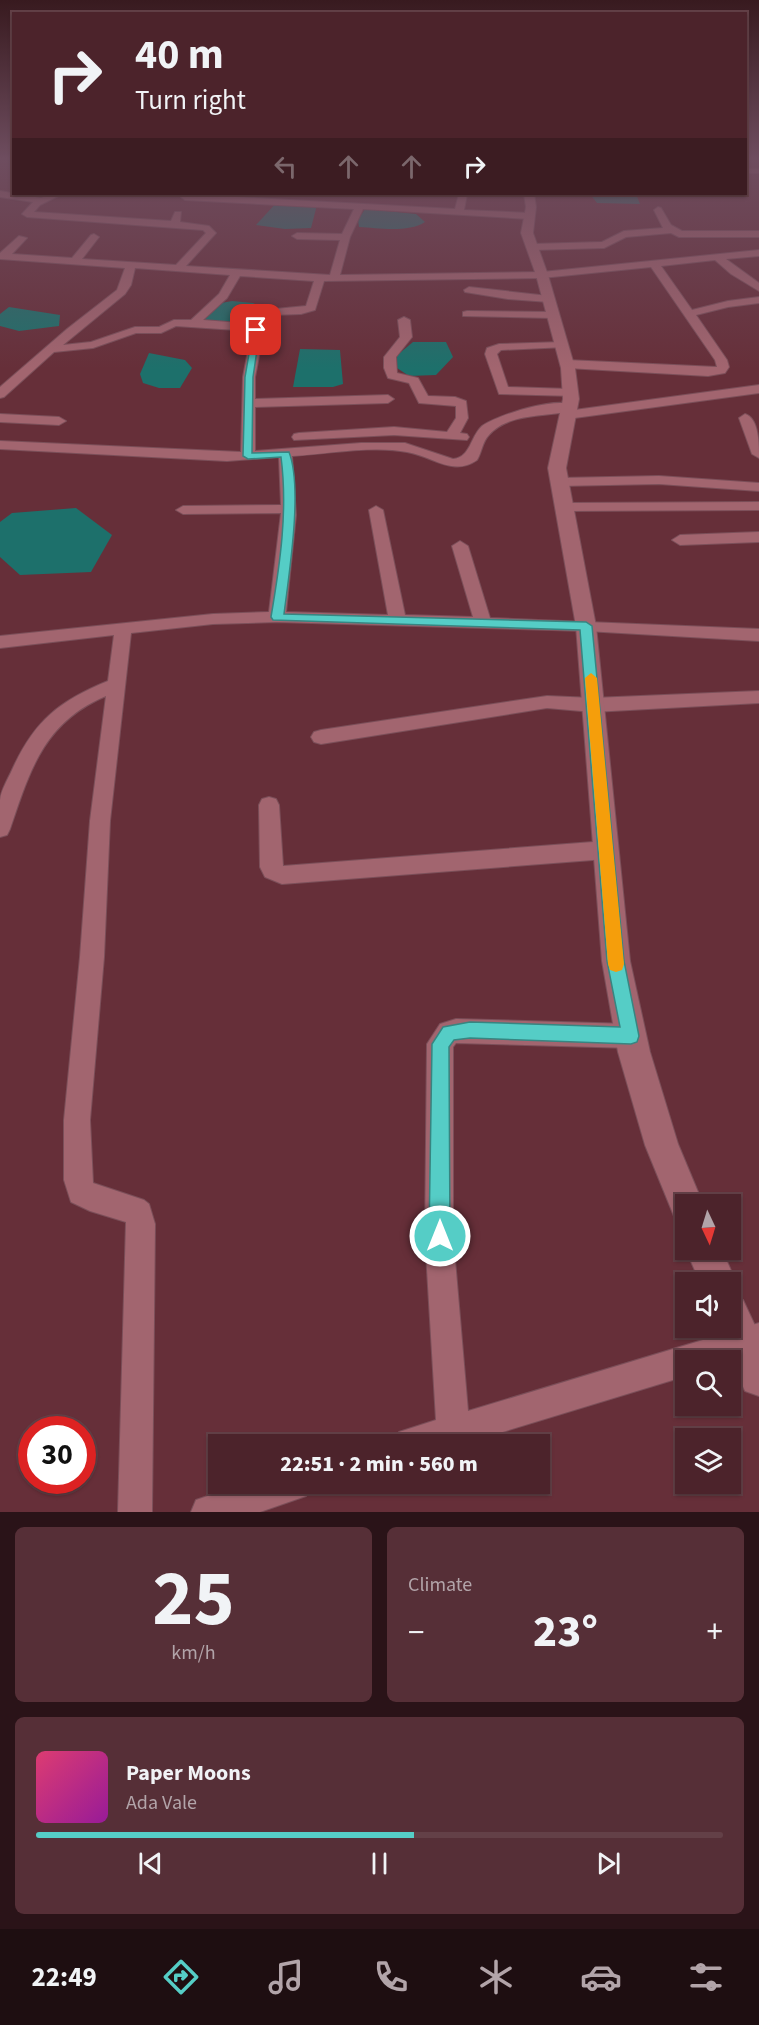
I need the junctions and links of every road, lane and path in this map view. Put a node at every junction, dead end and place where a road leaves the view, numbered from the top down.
1 (203, 228) edge
2 (350, 228) edge
3 (527, 228) edge
4 (672, 228) edge
5 (675, 232) junction
6 (759, 234) edge
7 (297, 236) dead end
8 (94, 237) dead end
9 (345, 237) junction
10 (22, 238) dead end
11 (532, 247) junction
12 (759, 253) edge
13 (4, 257) edge
14 (719, 259) junction
15 (702, 260) junction
16 (74, 262) junction
17 (131, 265) junction
18 (655, 265) junction
19 (179, 268) junction
20 (0, 270) edge
21 (236, 273) junction
22 (542, 275) junction
23 (320, 278) junction
24 (334, 278) junction
25 (759, 288) edge
26 (469, 290) dead end
27 (759, 300) edge
28 (551, 307) junction
29 (467, 314) dead end
30 (688, 314) junction
31 (404, 320) dead end
32 (194, 324) junction
33 (256, 328) junction
34 (53, 349) junction
35 (564, 355) junction
36 (759, 389) edge
37 (0, 394) edge
38 (388, 399) dead end
39 (249, 404) junction
40 (569, 405) junction
41 (0, 418) edge
42 (745, 418) dead end
43 (59, 422) dead end
44 (451, 436) junction
45 (299, 437) dead end
46 (477, 439) junction
47 (0, 445) edge
48 (285, 454) junction
49 (759, 454) edge
50 (248, 456) junction
51 (559, 482) junction
52 (758, 489) edge
53 (759, 506) edge
54 (563, 507) junction
55 (289, 509) junction
56 (183, 510) dead end
57 (376, 510) dead end
58 (759, 537) edge
59 (680, 540) dead end
60 (460, 546) dead end
61 (277, 617) junction
62 (398, 622) junction
63 (483, 624) junction
64 (586, 626) junction
65 (123, 628) junction
66 (759, 635) edge
67 (0, 642) edge
68 (117, 684) junction
69 (759, 697) edge
70 (593, 705) junction
71 (321, 737) dead end
72 (269, 805) dead end
73 (0, 829) edge
74 (606, 850) junction
75 (631, 1036) junction
76 (682, 1194) edge
77 (744, 1331) edge
78 (759, 1377) edge
79 (453, 1430) junction
80 (441, 1434) edge
81 (263, 1494) edge
82 (135, 1512) edge
83 (208, 1512) edge

1 - 19 street
2 - 9 street
3 - 11 street
4 - 5 street
5 - 6 street
5 - 11 street
5 - 15 street
7 - 9 street
8 - 16 street
9 - 24 street
10 - 13 street
11 - 22 street
12 - 14 street
13 - 16 street
13 - 20 street
14 - 15 street
14 - 25 street
15 - 18 street
16 - 17 street
17 - 19 street
17 - 34 street
18 - 22 street
18 - 30 street
19 - 21 street
21 - 23 street
21 - 32 street
22 - 24 street
22 - 28 street
23 - 24 street
23 - 33 street
26 - 28 street
27 - 30 street
28 - 29 street
28 - 35 street
30 - 35 street
31 - 44 street
32 - 33 street
32 - 34 street
33 - 39 street
34 - 37 street
35 - 40 street
35 - 40 street
36 - 40 street
38 - 39 street
39 - 50 street
40 - 46 street
40 - 51 street
41 - 43 street
42 - 49 street
44 - 45 street
44 - 46 street
46 - 48 street
47 - 50 street
48 - 50 street
48 - 55 street
51 - 52 street
51 - 54 street
53 - 54 street
54 - 64 street
55 - 56 street
55 - 61 street
57 - 62 street
58 - 59 street
60 - 63 street
61 - 62 street
61 - 65 street
62 - 63 street
63 - 64 street
64 - 66 street
64 - 70 street
65 - 67 street
65 - 68 street
68 - 73 street
68 - 82 street
69 - 70 street
70 - 71 street
70 - 74 street
72 - 74 street
74 - 75 street
75 - 76 street
75 - 79 street
77 - 78 street
77 - 79 street
79 - 80 street
81 - 83 street

